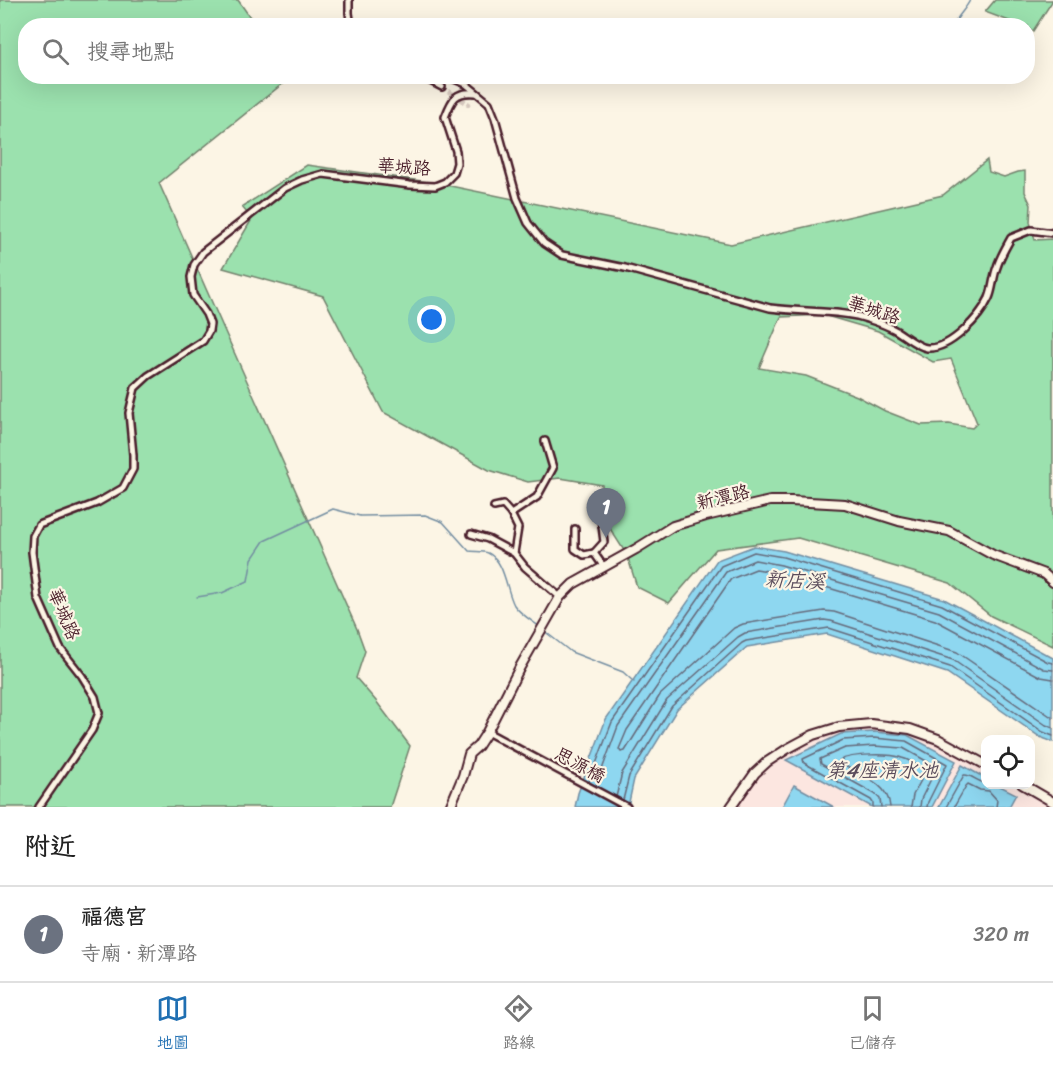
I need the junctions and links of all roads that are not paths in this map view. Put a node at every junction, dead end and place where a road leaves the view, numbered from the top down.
1 (349, 0) edge
2 (350, 18) edge
3 (436, 84) edge
4 (466, 84) edge
5 (442, 87) tunnel mouth
6 (476, 93) junction
7 (1053, 233) edge
8 (544, 441) dead end
9 (494, 507) dead end
10 (511, 514) junction
11 (601, 518) dead end
12 (575, 529) dead end
13 (471, 534) dead end
14 (514, 553) junction
15 (594, 553) junction
16 (604, 567) junction
17 (1053, 582) edge
18 (560, 597) junction
19 (486, 732) junction
20 (981, 762) edge
21 (1031, 789) edge
22 (1053, 802) edge
23 (39, 807) edge
24 (450, 807) edge
25 (627, 807) edge
26 (731, 807) edge

1 - 2 street
3 - 5 street
4 - 6 street
6 - 7 street, 華城路
6 - 23 street, 華城路
8 - 10 street
9 - 10 street
10 - 14 street
11 - 15 street
12 - 15 street
13 - 14 street
14 - 18 street
15 - 16 street
16 - 17 street, 新潭路
16 - 18 street, 新潭路
18 - 19 street, 新潭路
19 - 24 street, 新潭路
19 - 25 street, 思源橋
20 - 26 street
21 - 22 street

